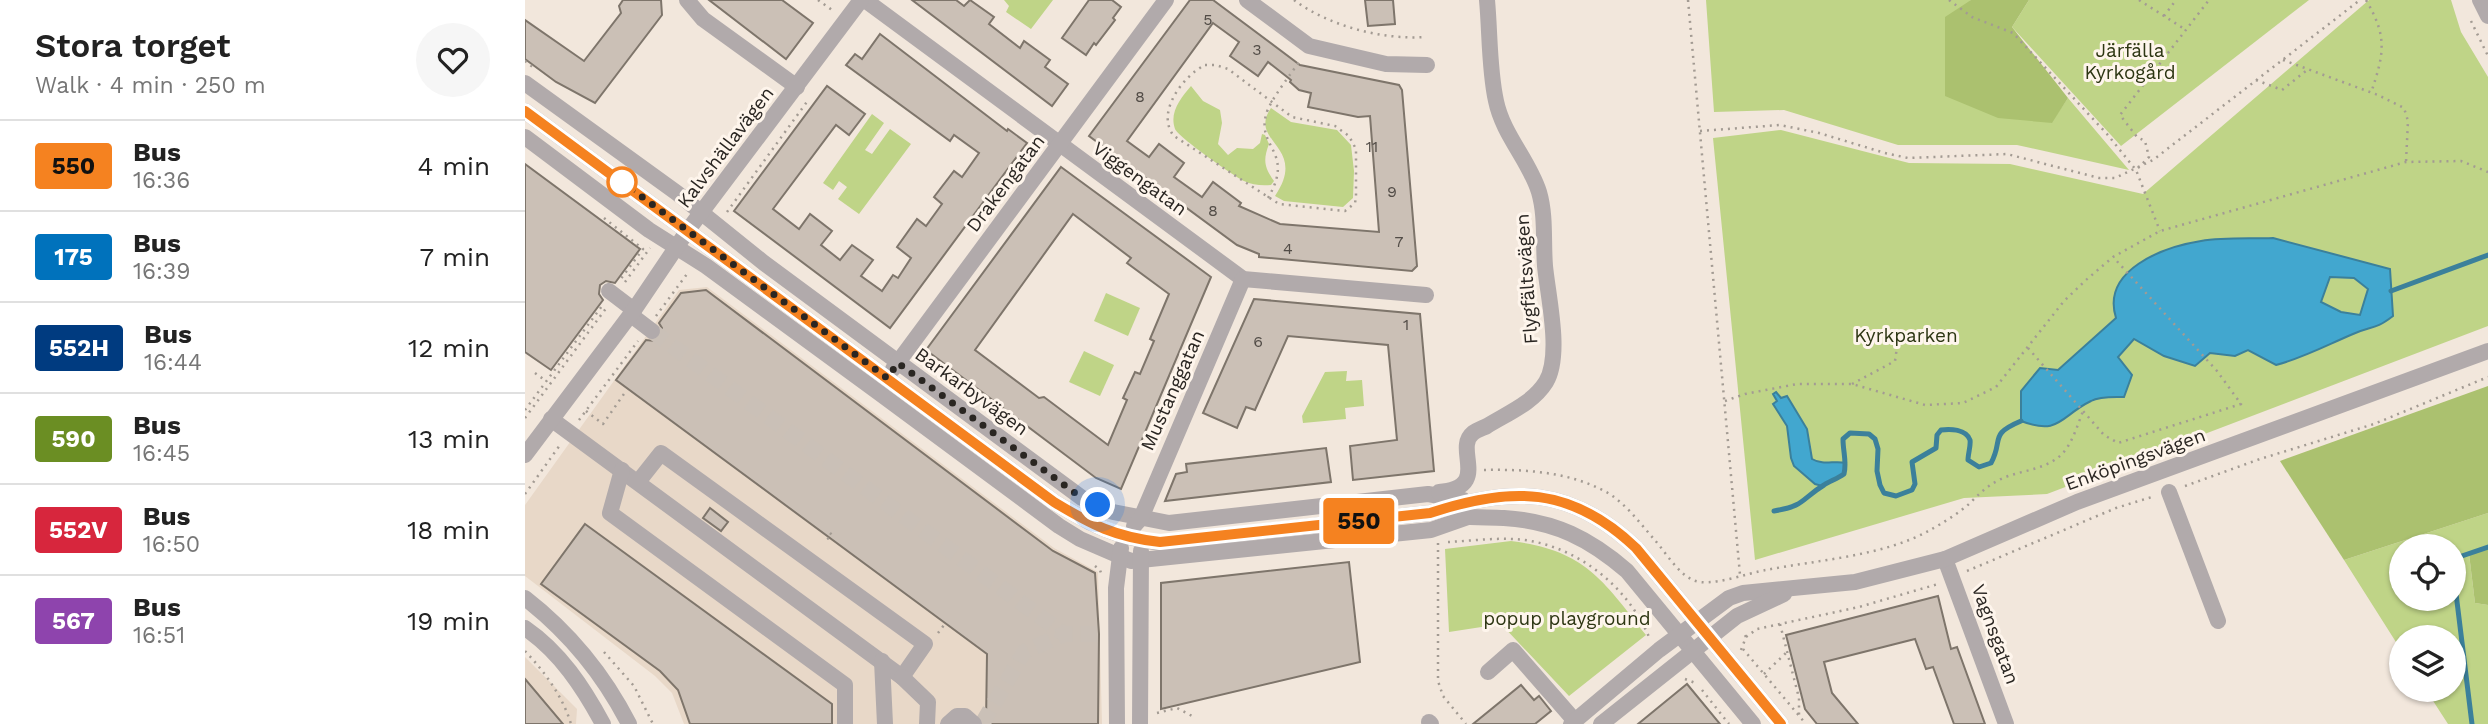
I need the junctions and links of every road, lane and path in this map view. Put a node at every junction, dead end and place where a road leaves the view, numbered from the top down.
1 (687, 0) edge
2 (818, 0) edge
3 (863, 0) edge
4 (1166, 0) edge
5 (1247, 0) edge
6 (1294, 0) edge
7 (1487, 0) edge
8 (1688, 0) edge
9 (1949, 0) edge
10 (2139, 0) edge
11 (2176, 0) edge
12 (2209, 0) edge
13 (2360, 0) edge
14 (2367, 0) edge
15 (2480, 0) edge
16 (832, 10) dead end
17 (2164, 16) junction
18 (2488, 16) edge
19 (2470, 19) dead end
20 (2186, 30) junction
21 (1425, 37) dead end
22 (2488, 56) edge
23 (1302, 58) dead end
24 (2283, 60) junction
25 (1427, 65) dead end
26 (2307, 70) junction
27 (2256, 80) junction
28 (525, 83) edge
29 (797, 87) junction
30 (816, 89) dead end
31 (2371, 93) junction
32 (1272, 103) junction
33 (525, 111) edge
34 (1700, 131) junction
35 (525, 137) edge
36 (1060, 145) junction
37 (2406, 162) junction
38 (2136, 170) junction
39 (2488, 172) edge
40 (1268, 198) junction
41 (702, 212) junction
42 (727, 212) dead end
43 (600, 215) dead end
44 (688, 230) junction
45 (2160, 230) junction
46 (635, 236) dead end
47 (632, 241) junction
48 (627, 246) dead end
49 (650, 247) dead end
50 (675, 248) junction
51 (2113, 257) junction
52 (1243, 279) junction
53 (686, 283) dead end
54 (612, 293) junction
55 (1426, 295) dead end
56 (632, 312) junction
57 (650, 330) junction
58 (1898, 340) dead end
59 (2028, 348) junction
60 (2488, 351) edge
61 (898, 363) junction
62 (535, 373) dead end
63 (2488, 377) edge
64 (546, 382) junction
65 (1852, 384) junction
66 (883, 385) junction
67 (626, 391) dead end
68 (1725, 401) junction
69 (525, 410) edge
70 (586, 411) junction
71 (2083, 411) junction
72 (525, 418) edge
73 (551, 419) junction
74 (570, 432) junction
75 (525, 455) edge
76 (622, 470) junction
77 (1500, 470) dead end
78 (1550, 474) dead end
79 (638, 482) junction
80 (2190, 485) dead end
81 (2169, 492) dead end
82 (525, 494) edge
83 (1428, 494) junction
84 (2148, 498) dead end
85 (1467, 509) junction
86 (1140, 518) junction
87 (1124, 536) junction
88 (1142, 540) junction
89 (1431, 543) dead end
90 (1438, 543) junction
91 (1119, 556) junction
92 (1945, 559) junction
93 (1141, 561) junction
94 (1740, 575) junction
95 (1952, 578) junction
96 (1692, 580) dead end
97 (1793, 589) junction
98 (525, 598) edge
99 (2218, 621) dead end
100 (1698, 622) junction
101 (1780, 623) junction
102 (944, 625) dead end
103 (525, 628) edge
104 (1108, 635) junction
105 (1140, 635) junction
106 (1680, 635) junction
107 (1710, 637) junction
108 (933, 639) dead end
109 (1652, 641) dead end
110 (1693, 650) junction
111 (525, 651) edge
112 (1787, 652) junction
113 (883, 662) junction
114 (1488, 672) dead end
115 (1764, 674) junction
116 (902, 677) junction
117 (1681, 677) dead end
118 (1154, 713) dead end
119 (1192, 716) dead end
120 (1799, 716) junction
121 (1573, 723) edge
122 (571, 724) edge
123 (603, 724) edge
124 (629, 724) edge
125 (845, 724) edge
126 (885, 724) edge
127 (927, 724) edge
128 (948, 724) edge
129 (974, 724) edge
130 (1117, 724) edge
131 (1140, 724) edge
132 (1466, 724) edge
133 (1601, 724) edge
134 (1729, 724) edge
135 (1753, 724) edge
136 (1781, 724) edge
137 (1805, 724) edge
138 (2006, 724) edge

1 - 29 street
2 - 16 path
3 - 29 street, Kalvshällavägen
3 - 36 street, Viggengatan
4 - 36 street, Drakengatan
5 - 25 street
6 - 21 path
7 - 83 street, Flygfältsvägen
8 - 34 path
9 - 38 path
10 - 17 path
11 - 17 path
12 - 20 path
13 - 24 path
14 - 31 path
15 - 18 street
17 - 20 path
19 - 22 path
20 - 38 path
23 - 32 path
24 - 26 path
24 - 27 path
26 - 27 path
26 - 31 path
27 - 38 path
28 - 41 street, Barkarbyvägen
29 - 41 street, Kalvshällavägen
30 - 42 path
31 - 37 path
32 - 40 path
32 - 40 path
32 - 40 path
33 - 44 street, Barkarbyvägen
34 - 38 path
34 - 68 path
35 - 50 street, Barkarbyvägen
36 - 52 street, Viggengatan
36 - 61 street, Drakengatan
37 - 39 path
37 - 45 path
38 - 45 path
41 - 44 street, Kalvshällavägen
41 - 61 street, Barkarbyvägen
43 - 47 path
44 - 50 street, Kalvshällavägen
44 - 66 street, Barkarbyvägen
45 - 51 path
46 - 47 path
47 - 48 path
47 - 54 path
49 - 54 path
50 - 56 street, Kalvshällavägen
50 - 66 street, Barkarbyvägen
51 - 59 path
51 - 71 path
52 - 55 street
52 - 86 street, Mustanggatan
53 - 57 path
54 - 56 street
54 - 64 path
54 - 72 path
56 - 57 street
56 - 73 street, Kalvshällavägen
57 - 70 path
58 - 65 path
59 - 65 path
59 - 71 path
60 - 92 street, Enköpingsvägen
61 - 66 street, Drakengatan
61 - 86 street, Barkarbyvägen
62 - 64 path
63 - 80 path
64 - 69 path
65 - 68 path
66 - 87 street, Barkarbyvägen
66 - 91 street, Barkarbyvägen
67 - 70 path
68 - 94 path
70 - 74 path
71 - 94 path
73 - 74 street
73 - 75 street, Kalvshällavägen
74 - 76 street
74 - 82 path
76 - 79 street
76 - 125 street
77 - 78 path
79 - 113 street
79 - 116 street
81 - 99 street
83 - 85 street, Barkarbyvägen
83 - 86 street, Barkarbyvägen
84 - 95 path
85 - 88 street, Barkarbyvägen
85 - 93 street, Barkarbyvägen
85 - 100 street, Barkarbyvägen
85 - 106 street, Barkarbyvägen
86 - 87 street, Mustanggatan
86 - 88 street, Mustanggatan
87 - 88 street, Barkarbyvägen
87 - 91 street, Mustanggatan
88 - 93 street, Mustanggatan
89 - 90 path
90 - 109 path
90 - 132 path
91 - 93 street, Barkarbyvägen
91 - 104 street, Mustanggatan
92 - 95 street, Vagnsgatan
92 - 97 street, Enköpingsvägen
93 - 105 street, Mustanggatan
94 - 96 path
95 - 101 path
95 - 138 street, Vagnsgatan
97 - 100 street, Enköpingsvägen
97 - 107 street, Enköpingsvägen
98 - 124 street
100 - 106 street, Enköpingsvägen
100 - 107 street, Barkarbyvägen
101 - 112 path
101 - 115 path
102 - 108 path
103 - 123 street
104 - 105 street
104 - 130 street, Mustanggatan
105 - 131 street, Mustanggatan
106 - 110 street, Barkarbyvägen
106 - 121 street, Enköpingsvägen
107 - 110 street, Enköpingsvägen
107 - 136 street, Barkarbyvägen
110 - 133 street, Enköpingsvägen
110 - 135 street, Barkarbyvägen
111 - 122 path
112 - 115 path
112 - 120 path
113 - 116 street
113 - 126 street
114 - 121 street
115 - 120 path
116 - 127 street
117 - 134 path
118 - 119 path
120 - 137 path
128 - 129 street

